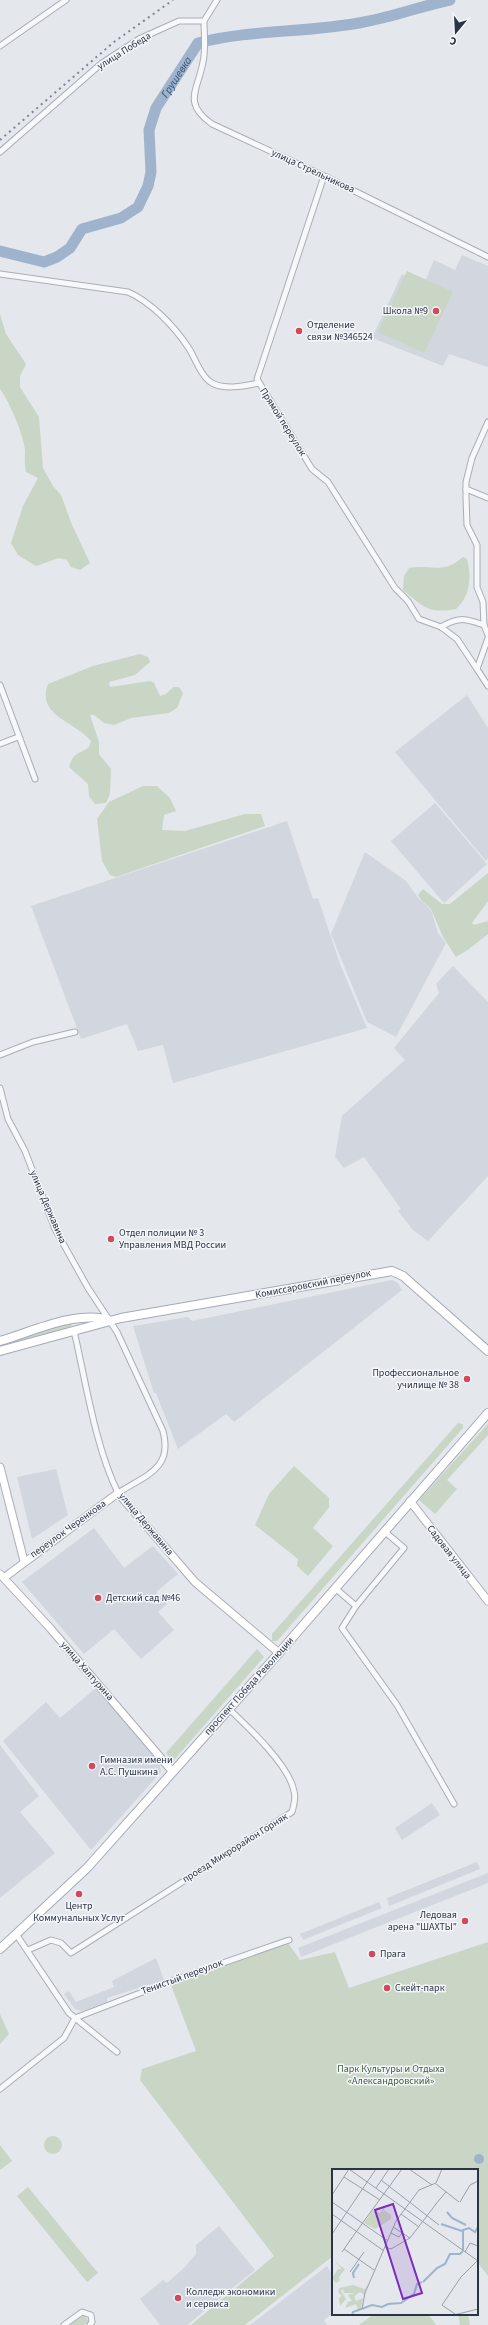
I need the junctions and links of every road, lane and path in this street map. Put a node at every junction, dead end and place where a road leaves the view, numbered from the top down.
1 (66, 0) edge
2 (217, 0) edge
3 (204, 21) junction
4 (0, 46) edge
5 (0, 152) edge
6 (324, 176) junction
7 (488, 257) edge
8 (0, 274) edge
9 (259, 383) junction
10 (488, 422) edge
11 (466, 489) junction
12 (488, 498) edge
13 (484, 625) junction
14 (441, 627) junction
15 (488, 635) edge
16 (488, 638) edge
17 (477, 669) junction
18 (0, 685) edge
19 (488, 686) edge
20 (18, 736) junction
21 (0, 743) edge
22 (35, 779) dead end
23 (75, 1032) dead end
24 (0, 1055) edge
25 (0, 1088) edge
26 (110, 1320) junction
27 (74, 1330) junction
28 (0, 1341) edge
29 (0, 1351) edge
30 (488, 1351) edge
31 (488, 1413) edge
32 (0, 1467) edge
33 (118, 1493) junction
34 (410, 1501) junction
35 (384, 1531) junction
36 (24, 1561) junction
37 (3, 1575) edge
38 (335, 1588) junction
39 (488, 1601) edge
40 (356, 1606) junction
41 (279, 1653) junction
42 (229, 1709) junction
43 (172, 1771) junction
44 (454, 1804) dead end
45 (16, 1934) junction
46 (289, 1940) dead end
47 (0, 1949) edge
48 (28, 1950) junction
49 (75, 2018) junction
50 (117, 2052) dead end
51 (0, 2089) edge
52 (64, 2325) edge
53 (90, 2325) edge

1 - 4 street
2 - 3 street
3 - 5 street, улица Победа
3 - 6 street, улица Стрельникова
6 - 7 street, улица Стрельникова
6 - 9 street, Прямой переулок
8 - 9 street
9 - 14 street, Прямой переулок
10 - 11 street
11 - 12 street
11 - 13 street
13 - 14 street
13 - 15 street
14 - 17 street, Прямой переулок
16 - 17 street
17 - 19 street, Прямой переулок
18 - 20 street
20 - 21 street
20 - 22 street
23 - 24 street
25 - 26 street, улица Державина
26 - 27 main road, Комиссаровский переулок
26 - 28 main road, Комиссаровский переулок
26 - 30 main road, Комиссаровский переулок
26 - 33 street, переулок Черенкова
27 - 29 main road, Комиссаровский переулок
27 - 33 street, улица Державина
31 - 34 main road, проспект Победа Революции
32 - 36 street
33 - 36 street, переулок Черенкова
33 - 41 street, улица Державина
34 - 35 main road, проспект Победа Революции
34 - 39 street, Садовая улица
35 - 38 main road, проспект Победа Революции
35 - 40 street
36 - 37 street, переулок Черенкова
37 - 43 street, улица Халтурина
38 - 40 street
38 - 41 main road, проспект Победа Революции
40 - 44 street
41 - 42 main road, проспект Победа Революции
42 - 43 main road, проспект Победа Революции
42 - 48 street, проезд Микрорайон Горняк
43 - 45 main road, проспект Победа Революции
45 - 47 main road, проспект Победа Революции
45 - 48 street
46 - 49 street, Тенистый переулок
48 - 49 street
49 - 50 street
49 - 51 street
52 - 53 street

